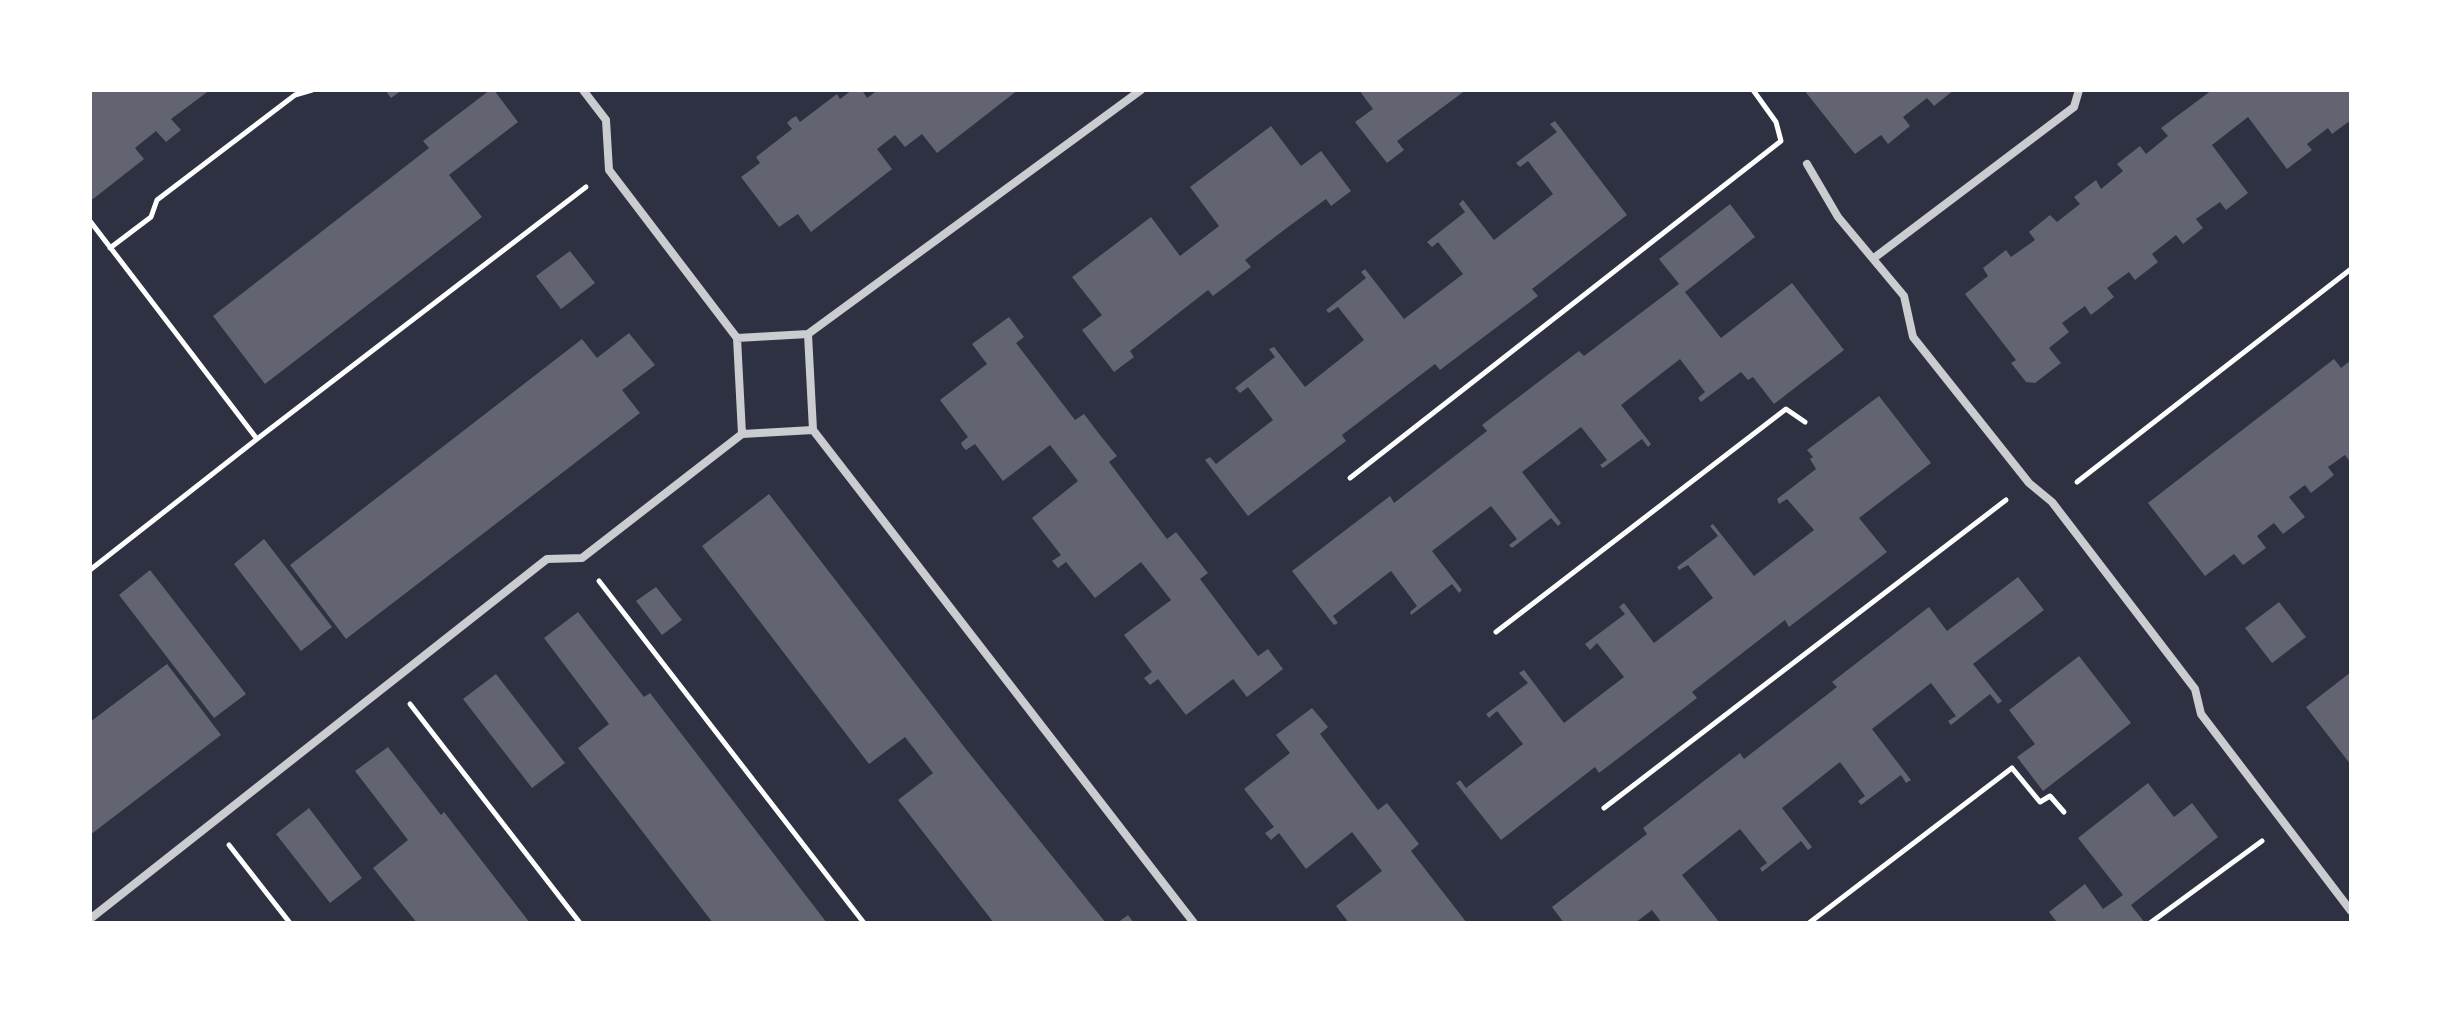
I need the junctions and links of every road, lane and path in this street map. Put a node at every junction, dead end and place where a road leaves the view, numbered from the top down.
1 (312, 90) edge
2 (583, 90) edge
3 (1141, 90) edge
4 (1753, 90) edge
5 (2079, 90) edge
6 (1807, 164) dead end
7 (609, 170) junction
8 (90, 221) edge
9 (110, 248) junction
10 (1874, 258) junction
11 (2351, 269) edge
12 (808, 334) junction
13 (737, 338) junction
14 (1805, 422) dead end
15 (813, 430) junction
16 (742, 434) junction
17 (257, 439) junction
18 (1350, 478) dead end
19 (2029, 483) junction
20 (2052, 502) junction
21 (582, 558) junction
22 (91, 569) edge
23 (1496, 632) dead end
24 (392, 681) junction
25 (1604, 808) dead end
26 (2064, 812) dead end
27 (211, 823) junction
28 (2285, 824) junction
29 (2351, 911) edge
30 (90, 919) edge
31 (290, 923) edge
32 (580, 923) edge
33 (864, 923) edge
34 (1194, 923) edge
35 (1809, 923) edge
36 (2150, 923) edge

1 - 9 path
2 - 7 street
3 - 12 street
4 - 18 path
5 - 10 street
6 - 10 street
7 - 13 street
7 - 17 path
8 - 9 path
9 - 17 path
10 - 19 street
11 - 20 path
12 - 13 street
12 - 15 street
13 - 16 street
14 - 23 path
15 - 16 street
15 - 34 street
16 - 21 street
17 - 22 path
19 - 20 street
19 - 25 path
20 - 28 street
21 - 24 street
21 - 33 path
24 - 27 street
24 - 32 path
26 - 35 path
27 - 30 street
27 - 31 path
28 - 29 street
28 - 36 path

